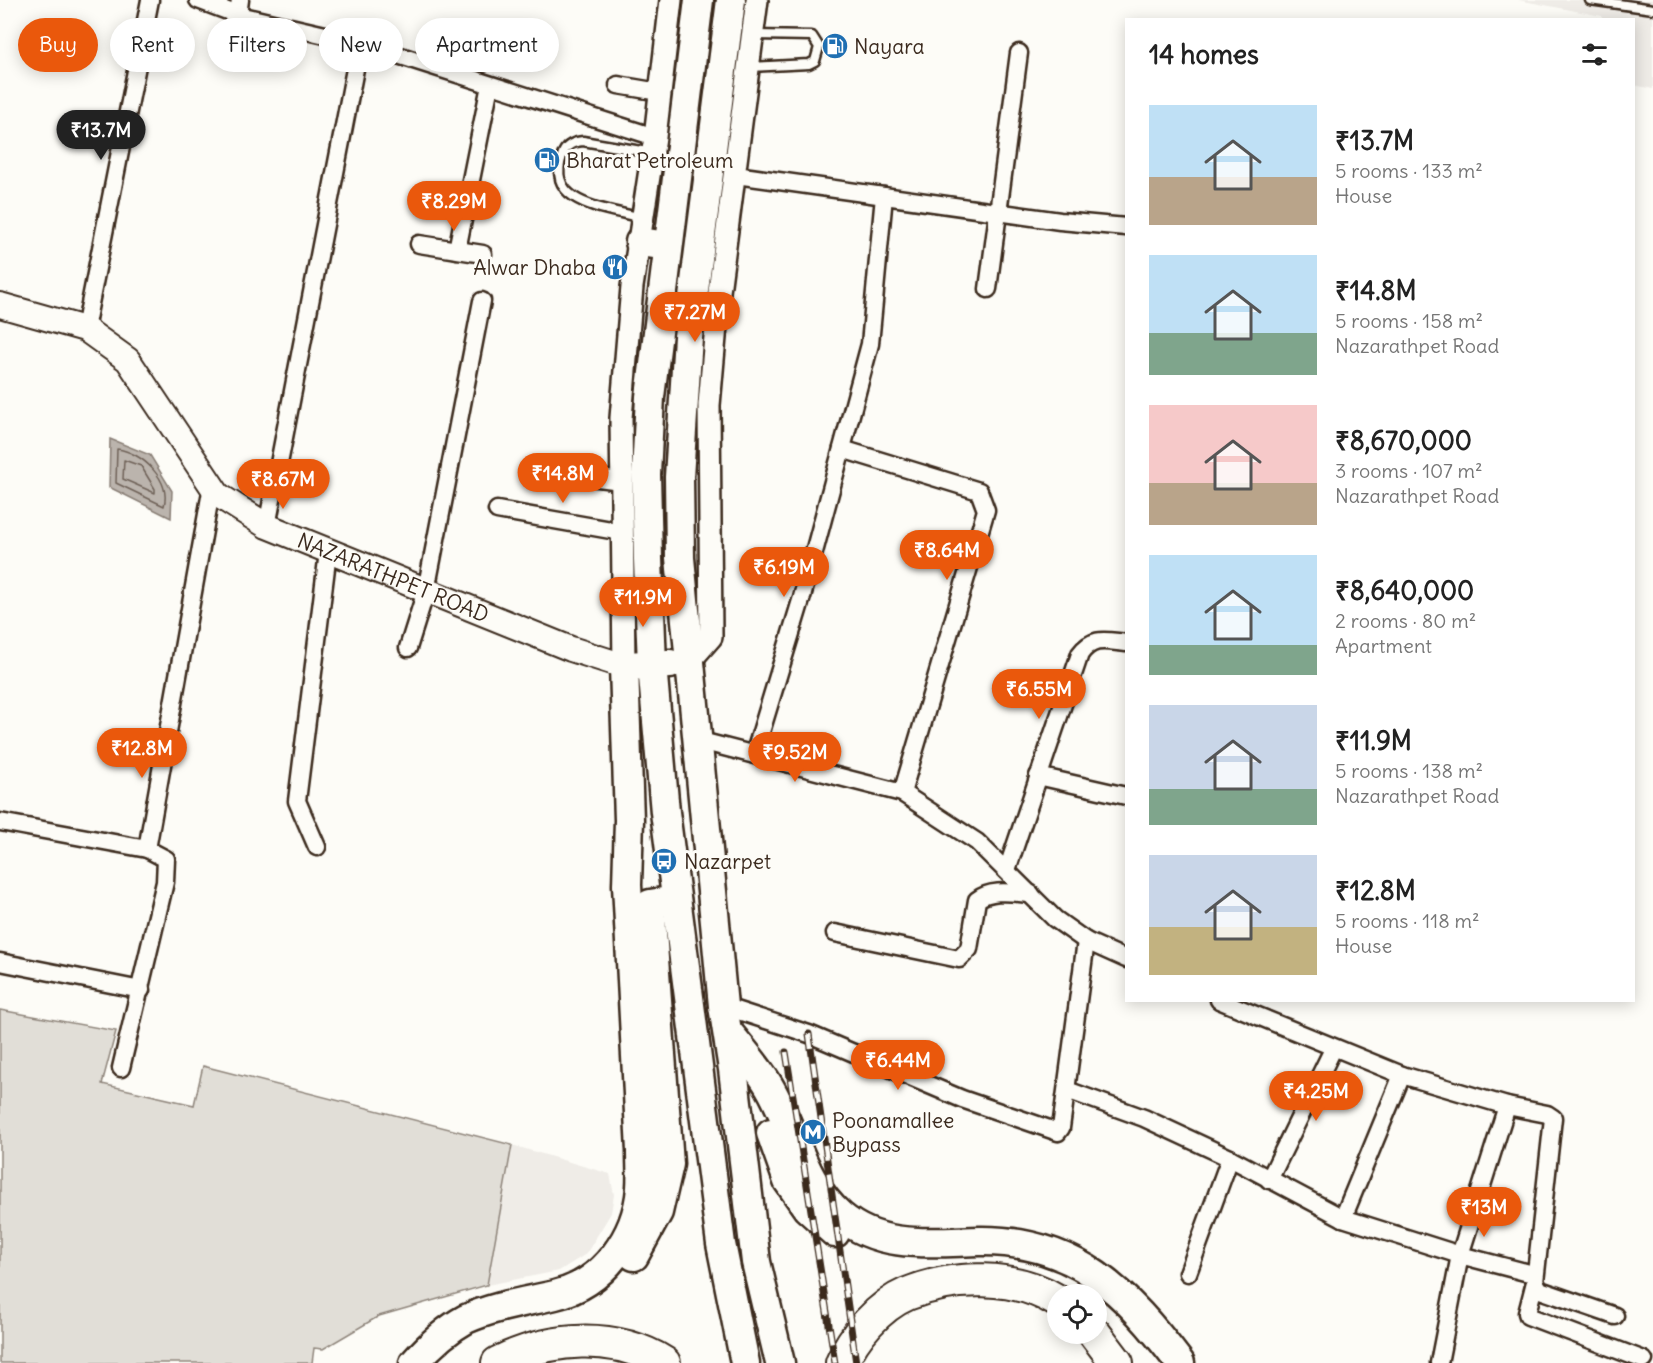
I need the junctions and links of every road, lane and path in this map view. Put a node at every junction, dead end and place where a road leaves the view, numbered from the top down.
1 (150, 0) edge
2 (198, 0) edge
3 (671, 0) edge
4 (699, 0) edge
5 (731, 0) edge
6 (757, 0) edge
7 (1590, 0) edge
8 (239, 8) edge
9 (1653, 9) edge
10 (319, 31) edge
11 (740, 34) junction
12 (1019, 53) dead end
13 (403, 57) edge
14 (749, 67) junction
15 (354, 72) edge
16 (490, 85) junction
17 (618, 85) dead end
18 (659, 92) junction
19 (654, 145) junction
20 (736, 175) junction
21 (884, 196) junction
22 (998, 212) junction
23 (1125, 227) edge
24 (651, 236) junction
25 (419, 244) dead end
26 (457, 250) junction
27 (483, 254) dead end
28 (988, 289) dead end
29 (482, 301) dead end
30 (0, 305) edge
31 (85, 328) junction
32 (842, 449) junction
33 (560, 473) dead end
34 (621, 481) junction
35 (212, 486) junction
36 (497, 510) dead end
37 (267, 526) junction
38 (622, 532) junction
39 (328, 552) junction
40 (426, 591) junction
41 (1125, 643) edge
42 (408, 648) dead end
43 (689, 662) junction
44 (652, 665) junction
45 (624, 666) junction
46 (697, 741) junction
47 (754, 755) junction
48 (1038, 776) junction
49 (902, 793) junction
50 (1125, 796) edge
51 (0, 822) edge
52 (317, 847) dead end
53 (147, 849) junction
54 (1007, 870) junction
55 (1031, 894) junction
56 (676, 900) junction
57 (835, 933) dead end
58 (1086, 941) junction
59 (1125, 959) edge
60 (0, 962) edge
61 (141, 990) junction
62 (1224, 1002) edge
63 (725, 1018) junction
64 (1333, 1049) junction
65 (121, 1068) dead end
66 (733, 1069) junction
67 (1401, 1075) junction
68 (1067, 1090) junction
69 (1507, 1106) junction
70 (1230, 1158) junction
71 (1269, 1180) junction
72 (1343, 1218) junction
73 (1460, 1255) junction
74 (1188, 1273) dead end
75 (1534, 1278) junction
76 (1074, 1284) edge
77 (1047, 1296) edge
78 (1107, 1307) edge
79 (1615, 1316) dead end
80 (1103, 1344) edge
81 (1644, 1360) dead end
82 (414, 1363) edge
83 (427, 1363) edge
84 (498, 1363) edge
85 (664, 1363) edge
86 (745, 1363) edge
87 (780, 1363) edge
88 (842, 1363) edge
89 (1117, 1363) edge
90 (1157, 1363) edge
91 (1180, 1363) edge
92 (1438, 1363) edge

1 - 31 street
2 - 8 street
3 - 18 street
4 - 24 highway
5 - 11 highway
6 - 11 street
7 - 9 lane
8 - 10 street
11 - 14 street
11 - 14 lane
11 - 43 highway
12 - 22 street
13 - 16 street
14 - 20 street
15 - 37 street
16 - 19 street
16 - 26 street
17 - 18 street
18 - 19 street
19 - 24 street
19 - 24 lane
20 - 21 street
20 - 43 street
21 - 22 street
21 - 32 street
22 - 23 street
22 - 28 street
24 - 34 street
24 - 44 highway
25 - 26 street
26 - 27 street
29 - 40 street
30 - 31 main road, NAZARATHPET ROAD
31 - 35 main road, NAZARATHPET ROAD
32 - 47 street
32 - 49 street
33 - 34 street
34 - 38 street
35 - 37 main road, NAZARATHPET ROAD
35 - 53 street
36 - 38 street
37 - 39 main road, NAZARATHPET ROAD
38 - 45 street
39 - 40 main road, NAZARATHPET ROAD
39 - 52 street
40 - 42 street
40 - 45 main road, NAZARATHPET ROAD
41 - 48 street
43 - 44 highway
43 - 46 highway
44 - 45 highway
44 - 56 highway
45 - 82 highway
46 - 47 street
46 - 63 highway
47 - 49 street
48 - 50 street
48 - 54 street
49 - 54 street
51 - 53 street
53 - 61 street
54 - 55 street
55 - 57 street
55 - 58 street
56 - 83 highway
56 - 86 highway
58 - 59 street
58 - 68 street
60 - 61 street
61 - 65 street
62 - 64 street
63 - 66 highway
63 - 68 street
63 - 91 highway
64 - 67 street
64 - 71 street
66 - 76 highway
66 - 87 highway
67 - 69 street
67 - 72 street
68 - 70 street
69 - 73 street
69 - 75 street
70 - 71 street
70 - 74 street
71 - 72 street
72 - 73 street
73 - 75 street
73 - 92 street
75 - 79 street
75 - 81 street
77 - 88 highway
78 - 90 highway
80 - 89 highway
84 - 85 highway

